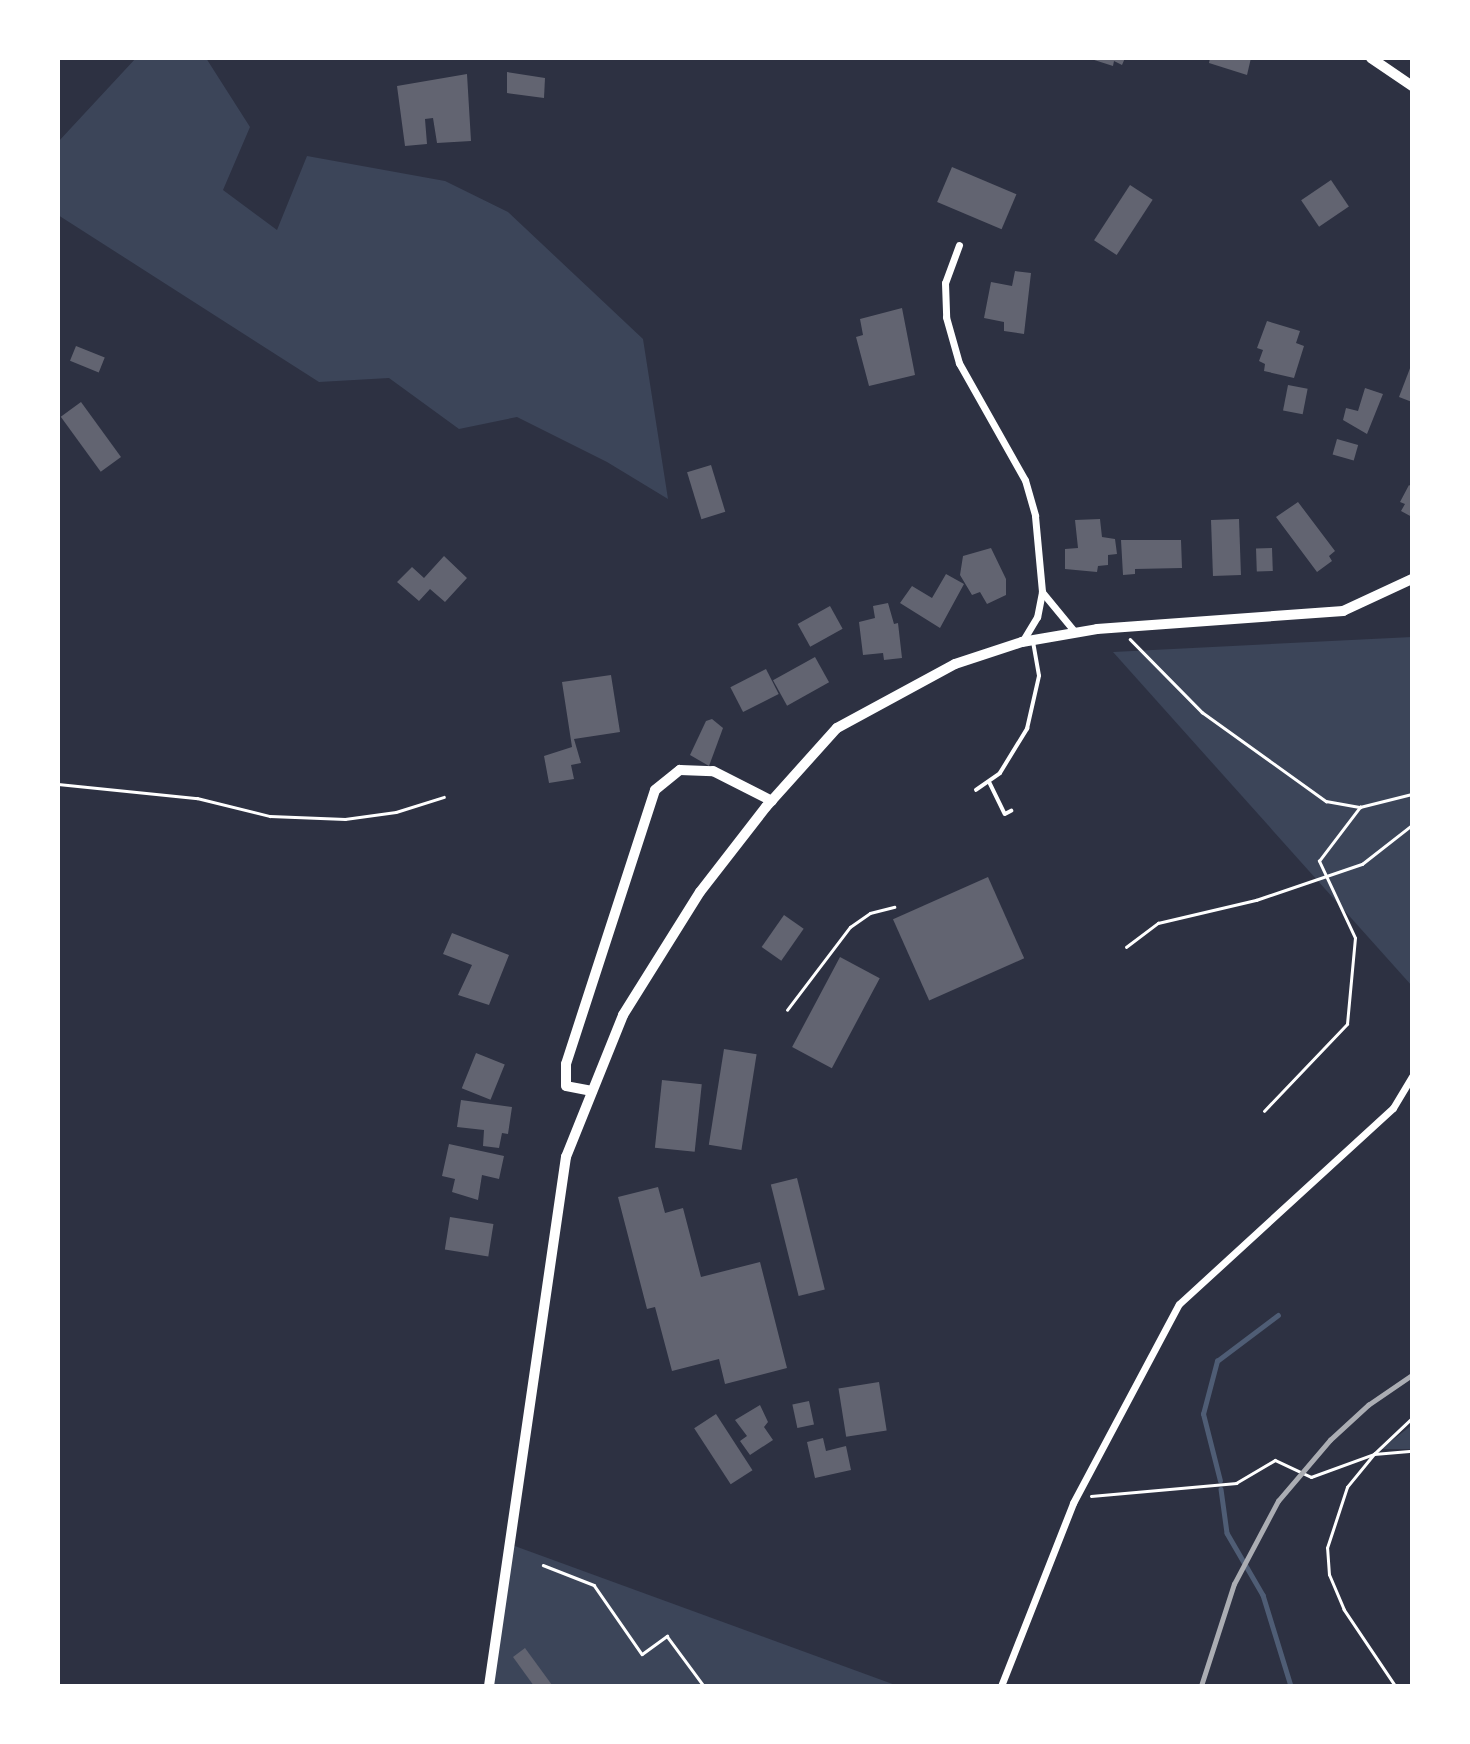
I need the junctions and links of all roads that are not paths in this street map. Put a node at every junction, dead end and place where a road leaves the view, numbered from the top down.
1 (1371, 58) edge
2 (1412, 86) edge
3 (959, 245) dead end
4 (1412, 579) edge
5 (1042, 592) junction
6 (1075, 632) junction
7 (1027, 641) junction
8 (990, 783) junction
9 (976, 790) dead end
10 (772, 801) junction
11 (1011, 811) dead end
12 (1412, 1076) edge
13 (592, 1091) junction
14 (489, 1686) edge
15 (1001, 1686) edge

1 - 2 street
3 - 5 street
4 - 6 street
5 - 6 street
5 - 7 street
6 - 7 street
7 - 8 lane
7 - 10 street
8 - 9 lane
8 - 11 lane
10 - 13 street
10 - 13 street
12 - 15 street
13 - 14 street

